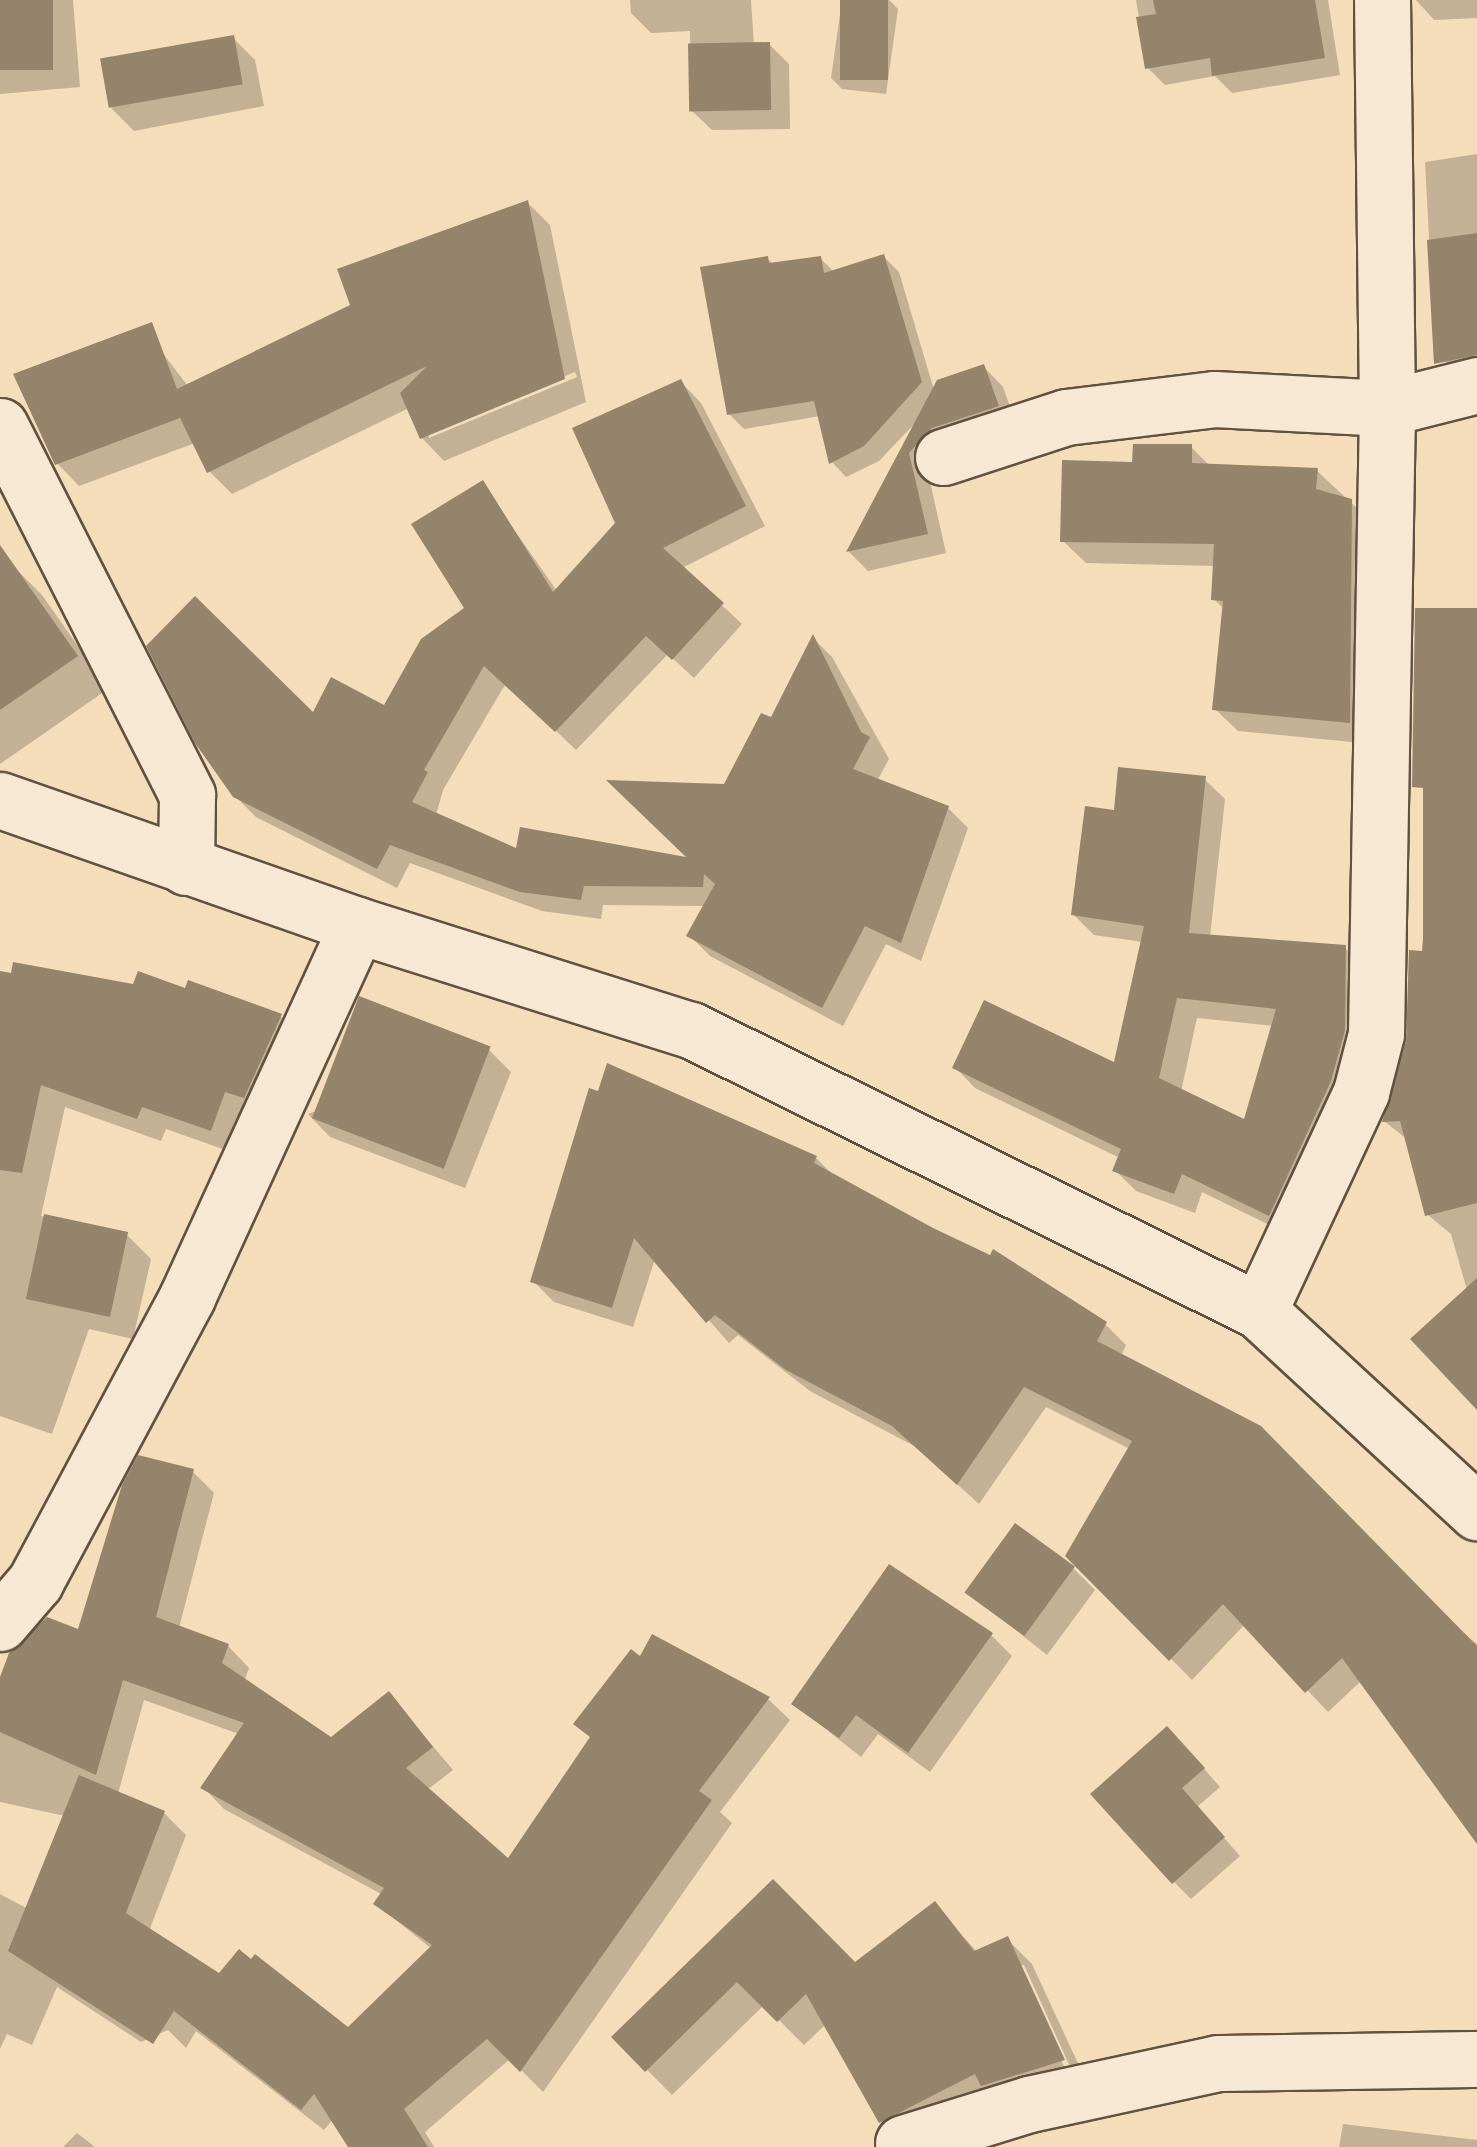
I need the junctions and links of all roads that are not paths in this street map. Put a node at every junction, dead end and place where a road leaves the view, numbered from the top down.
1 (1382, 0) edge
2 (1477, 385) edge
3 (1388, 408) junction
4 (0, 426) edge
5 (943, 458) dead end
6 (0, 800) edge
7 (72, 826) junction
8 (0, 845) edge
9 (186, 867) junction
10 (357, 924) junction
11 (1258, 1312) junction
12 (1477, 1512) edge
13 (0, 1624) edge
14 (1477, 2059) edge
15 (902, 2143) dead end

1 - 3 street
2 - 3 street
3 - 5 street
3 - 11 street
4 - 9 street
6 - 7 street
7 - 8 street
7 - 9 street
9 - 10 street
10 - 11 street
10 - 13 street
11 - 12 street
14 - 15 street

